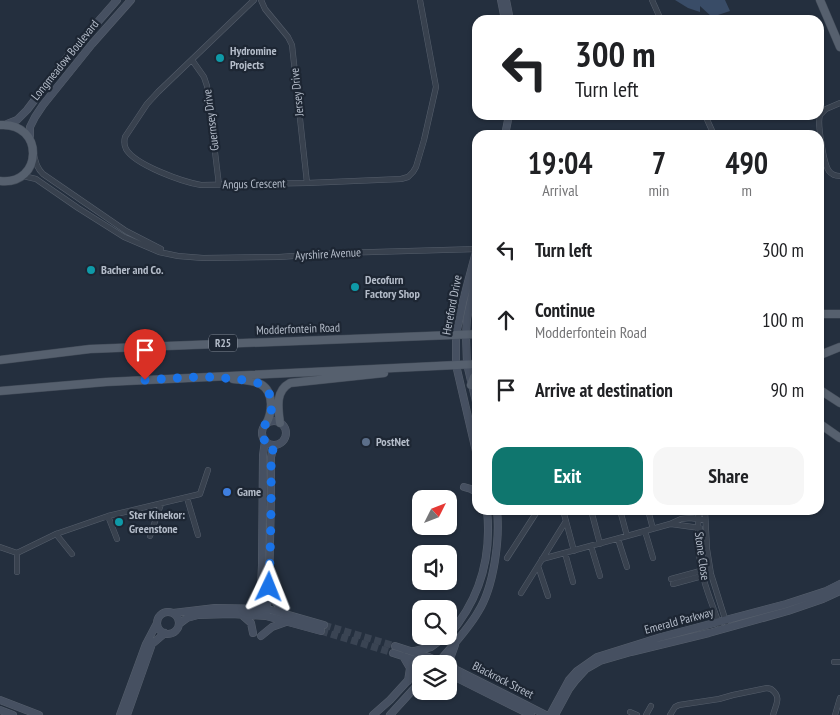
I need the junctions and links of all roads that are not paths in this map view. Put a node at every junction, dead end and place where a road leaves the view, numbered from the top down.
1 (117, 0) edge
2 (130, 0) edge
3 (260, 0) edge
4 (420, 0) edge
5 (501, 0) edge
6 (506, 0) edge
7 (652, 0) edge
8 (820, 0) edge
9 (252, 1) edge
10 (265, 9) junction
11 (504, 15) edge
12 (509, 15) edge
13 (659, 15) edge
14 (840, 48) edge
15 (192, 60) junction
16 (840, 103) edge
17 (824, 111) edge
18 (3, 124) edge
19 (30, 140) junction
20 (824, 153) edge
21 (34, 154) junction
22 (23, 176) junction
23 (840, 176) edge
24 (0, 181) edge
25 (307, 183) junction
26 (219, 185) junction
27 (472, 247) edge
28 (178, 256) junction
29 (472, 266) edge
30 (472, 296) edge
31 (824, 314) edge
32 (840, 314) edge
33 (472, 334) edge
34 (456, 335) junction
35 (466, 335) junction
36 (840, 346) edge
37 (824, 353) edge
38 (0, 360) edge
39 (467, 364) junction
40 (472, 364) edge
41 (456, 365) junction
42 (405, 367) junction
43 (204, 377) junction
44 (471, 385) joint
45 (472, 389) edge
46 (0, 391) edge
47 (824, 393) edge
48 (840, 403) edge
49 (280, 423) junction
50 (266, 424) junction
51 (824, 427) edge
52 (472, 434) edge
53 (840, 438) edge
54 (265, 441) junction
55 (274, 445) junction
56 (208, 470) dead end
57 (464, 487) dead end
58 (472, 490) edge
59 (188, 498) junction
60 (161, 504) junction
61 (487, 515) edge
62 (497, 515) edge
63 (535, 515) edge
64 (564, 515) edge
65 (592, 515) edge
66 (621, 515) edge
67 (649, 515) edge
68 (698, 515) edge
69 (705, 515) edge
70 (108, 516) junction
71 (698, 519) junction
72 (705, 520) junction
73 (566, 521) junction
74 (670, 524) junction
75 (698, 527) junction
76 (705, 528) junction
77 (653, 529) junction
78 (645, 531) junction
79 (56, 534) junction
80 (198, 535) dead end
81 (150, 536) dead end
82 (627, 536) junction
83 (117, 539) dead end
84 (618, 539) junction
85 (600, 544) junction
86 (0, 546) edge
87 (591, 546) junction
88 (574, 551) junction
89 (17, 553) junction
90 (565, 553) junction
91 (72, 554) dead end
92 (507, 558) dead end
93 (653, 558) dead end
94 (542, 559) junction
95 (538, 566) junction
96 (627, 567) dead end
97 (710, 571) junction
98 (17, 572) dead end
99 (703, 573) junction
100 (600, 576) dead end
101 (573, 582) dead end
102 (672, 582) dead end
103 (840, 584) edge
104 (269, 587) junction
105 (840, 590) edge
106 (521, 592) dead end
107 (261, 593) junction
108 (548, 596) dead end
109 (243, 612) junction
110 (263, 612) junction
111 (173, 613) junction
112 (284, 614) junction
113 (722, 621) junction
114 (287, 622) junction
115 (157, 623) junction
116 (457, 623) edge
117 (179, 624) junction
118 (466, 628) junction
119 (725, 629) junction
120 (165, 633) junction
121 (253, 633) dead end
122 (261, 636) dead end
123 (435, 645) edge
124 (440, 645) edge
125 (412, 651) junction
126 (416, 655) edge
127 (432, 655) edge
128 (446, 655) edge
129 (450, 655) edge
130 (403, 656) junction
131 (412, 659) edge
132 (457, 670) edge
133 (412, 677) edge
134 (457, 678) edge
135 (408, 681) junction
136 (412, 691) edge
137 (840, 699) edge
138 (0, 700) edge
139 (651, 706) dead end
140 (0, 710) edge
141 (630, 712) dead end
142 (13, 715) edge
143 (39, 715) edge
144 (120, 715) edge
145 (127, 715) edge
146 (373, 715) edge
147 (390, 715) edge
148 (531, 715) edge
149 (548, 715) edge
150 (555, 715) edge
151 (637, 715) edge
152 (646, 715) edge
153 (670, 715) edge
154 (773, 715) edge
155 (835, 715) edge

1 - 18 street, Longmeadow Boulevard
2 - 19 street, Longmeadow Boulevard
3 - 10 street, Jersey Drive
4 - 25 street, Angus Crescent
5 - 11 street
6 - 12 street
7 - 13 street
8 - 14 main road
9 - 10 street, Jersey Drive
9 - 15 street, Angus Crescent
10 - 25 street, Jersey Drive
15 - 26 street, Guernsey Drive
15 - 26 street, Angus Crescent
16 - 17 street
18 - 19 main road
19 - 21 main road
20 - 23 street
21 - 22 main road
21 - 28 street, Ayrshire Avenue
22 - 24 main road
22 - 28 street, Ayrshire Avenue
25 - 26 street, Angus Crescent
27 - 28 street, Ayrshire Avenue
29 - 34 street, Hereford Drive
30 - 35 street, Hereford Drive
31 - 32 main road
33 - 35 main road, Modderfontein Road / R25
34 - 35 main road, Modderfontein Road / R25
34 - 38 main road, Modderfontein Road / R25
34 - 41 street, Hereford Drive
35 - 39 street, Hereford Drive
36 - 37 main road
39 - 40 main road
39 - 41 main road
39 - 44 street, Hereford Drive
41 - 42 main road
41 - 52 street, Hereford Drive
42 - 43 main road
42 - 49 main road
43 - 46 main road
43 - 50 main road
44 - 45 street, Hereford Drive
47 - 48 main road
49 - 50 street
49 - 55 street
50 - 54 street
51 - 53 main road
54 - 55 street
54 - 107 street
55 - 104 street
56 - 59 street
57 - 58 street
59 - 60 street
59 - 80 street
60 - 70 street
60 - 81 street
61 - 116 street
62 - 118 street
63 - 92 street
64 - 73 street
65 - 85 street
66 - 82 street
67 - 77 street
68 - 71 street, Stone Close
69 - 72 street, Stone Close
70 - 79 street
70 - 83 street
71 - 72 street
71 - 74 street
71 - 75 street, Stone Close
72 - 76 street, Stone Close
73 - 88 street
73 - 94 street
74 - 75 street
74 - 77 street
75 - 76 street
75 - 99 street, Stone Close
76 - 97 street, Stone Close
77 - 78 street
78 - 82 street
78 - 93 street
79 - 89 street
79 - 91 street
82 - 84 street
84 - 85 street
84 - 96 street
85 - 87 street
86 - 89 street
87 - 88 street
87 - 100 street
88 - 90 street
89 - 98 street
90 - 94 street
90 - 101 street
94 - 95 street
95 - 106 street
95 - 108 street
97 - 99 street
97 - 113 street, Stone Close
99 - 102 street
99 - 113 street, Stone Close
103 - 113 street, Emerald Parkway
104 - 110 street
104 - 112 street
105 - 119 street, Emerald Parkway
107 - 109 street
107 - 110 street
109 - 110 street
109 - 111 street
109 - 117 street
109 - 121 street
110 - 112 street
110 - 114 street
111 - 115 street
111 - 117 street
112 - 114 street
113 - 119 street, Stone Close
113 - 149 street, Emerald Parkway
114 - 122 street
115 - 120 street
115 - 144 street
117 - 120 street
118 - 128 street
118 - 129 street
119 - 150 street, Emerald Parkway
120 - 145 street
123 - 125 street
124 - 127 street
125 - 126 street
125 - 130 street
130 - 131 street
130 - 135 street
132 - 149 street, Blackrock Street
133 - 135 street
134 - 148 street, Blackrock Street
135 - 146 street
136 - 147 street
137 - 155 street
138 - 143 street
139 - 152 street
140 - 142 street
141 - 151 street
153 - 154 street

